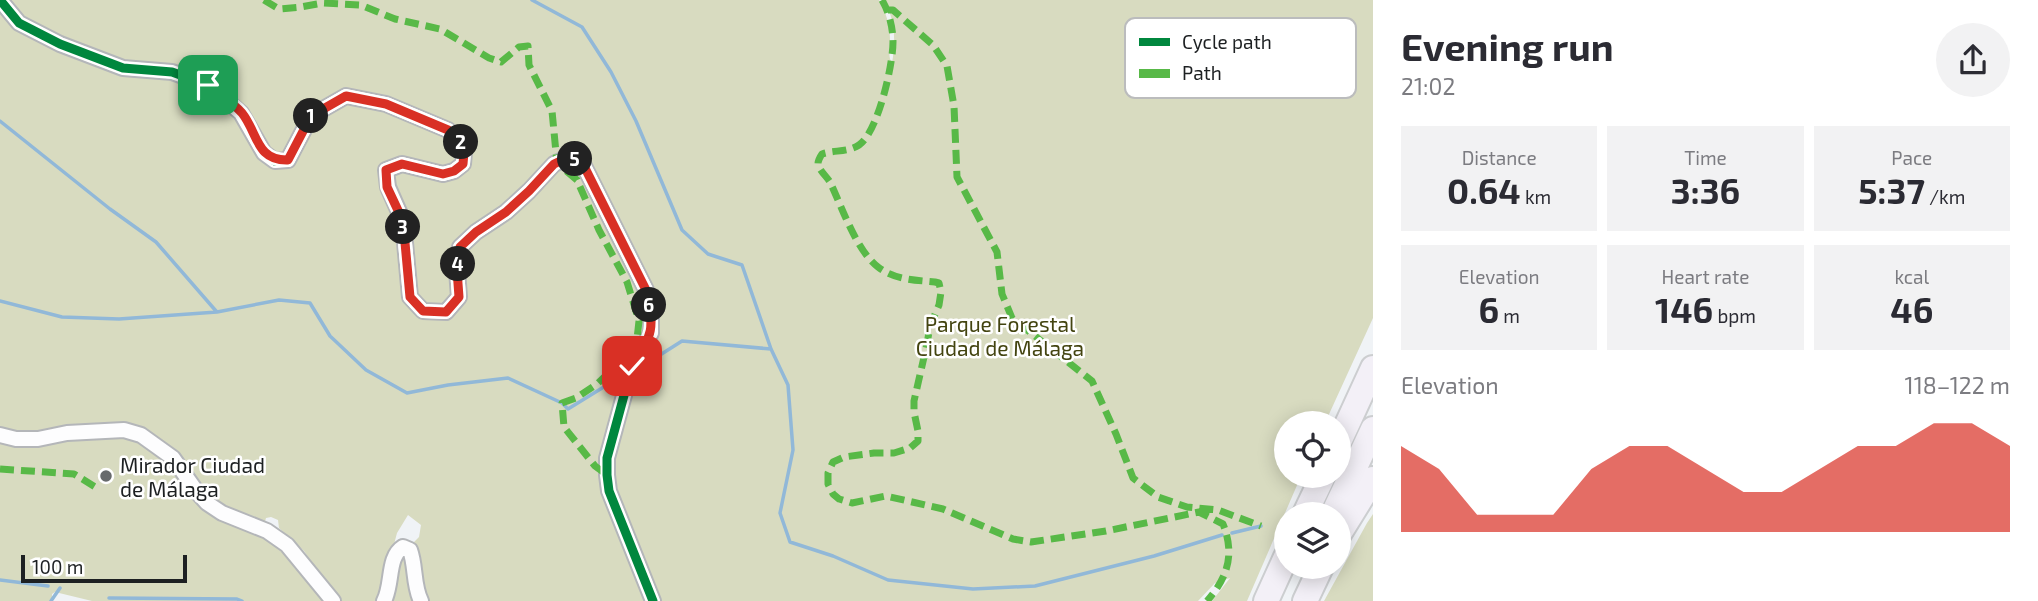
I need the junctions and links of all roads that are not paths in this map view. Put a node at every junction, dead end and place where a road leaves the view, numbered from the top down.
1 (0, 0) edge
2 (1373, 368) edge
3 (1351, 416) edge
4 (1373, 429) edge
5 (0, 435) edge
6 (1373, 479) edge
7 (1339, 502) edge
8 (1351, 515) edge
9 (1276, 579) edge
10 (1303, 579) edge
11 (1315, 579) edge
12 (333, 601) edge
13 (384, 601) edge
14 (421, 601) edge
15 (653, 601) edge
16 (1266, 601) edge
17 (1293, 601) edge
18 (1305, 601) edge

1 - 15 street
2 - 3 highway
4 - 7 highway
5 - 12 street
6 - 8 highway
9 - 16 highway
10 - 17 highway
11 - 18 highway
13 - 14 street

